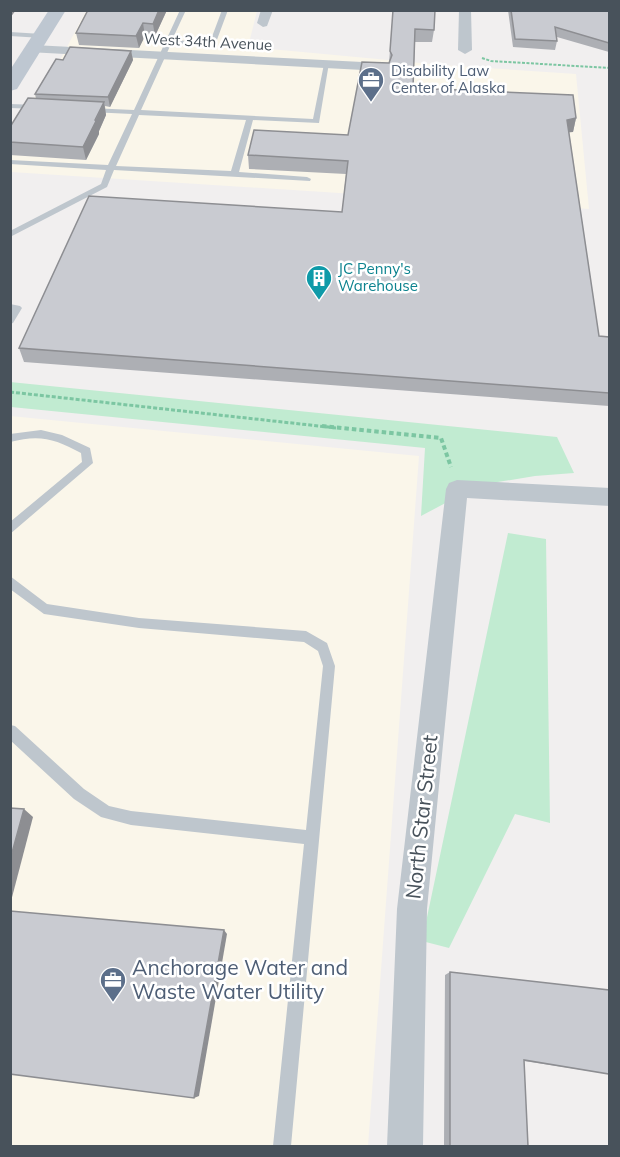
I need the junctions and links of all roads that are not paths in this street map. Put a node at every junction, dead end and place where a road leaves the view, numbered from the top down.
1 (58, 10) edge
2 (183, 10) edge
3 (225, 10) edge
4 (465, 10) edge
5 (10, 34) edge
6 (168, 42) junction
7 (38, 43) junction
8 (465, 51) road end
9 (162, 56) junction
10 (327, 64) junction
11 (382, 67) edge
12 (10, 85) edge
13 (10, 106) edge
14 (54, 108) edge
15 (78, 109) edge
16 (137, 112) junction
17 (250, 118) junction
18 (10, 162) edge
19 (111, 168) junction
20 (234, 174) junction
21 (307, 179) edge
22 (10, 235) edge
23 (10, 307) edge
24 (10, 321) edge
25 (10, 430) edge
26 (28, 432) junction
27 (10, 438) edge
28 (609, 497) edge
29 (10, 529) edge
30 (10, 581) edge
31 (10, 731) edge
32 (312, 838) junction
33 (282, 1146) edge
34 (405, 1146) edge

1 - 7 main road
2 - 6 lane
3 - 6 lane
4 - 8 street
5 - 7 lane
6 - 9 lane
7 - 9 street, West 34th Avenue
7 - 12 main road
9 - 10 street, West 34th Avenue
9 - 16 lane
10 - 11 street, West 34th Avenue
10 - 17 lane
13 - 14 lane
15 - 16 lane
16 - 17 lane
16 - 19 lane
17 - 20 lane
18 - 19 lane
19 - 20 lane
19 - 22 lane
20 - 21 lane
23 - 24 lane
25 - 26 lane
26 - 27 lane
26 - 29 lane
28 - 34 street, North Star Street
30 - 32 lane
31 - 32 lane
32 - 33 lane

